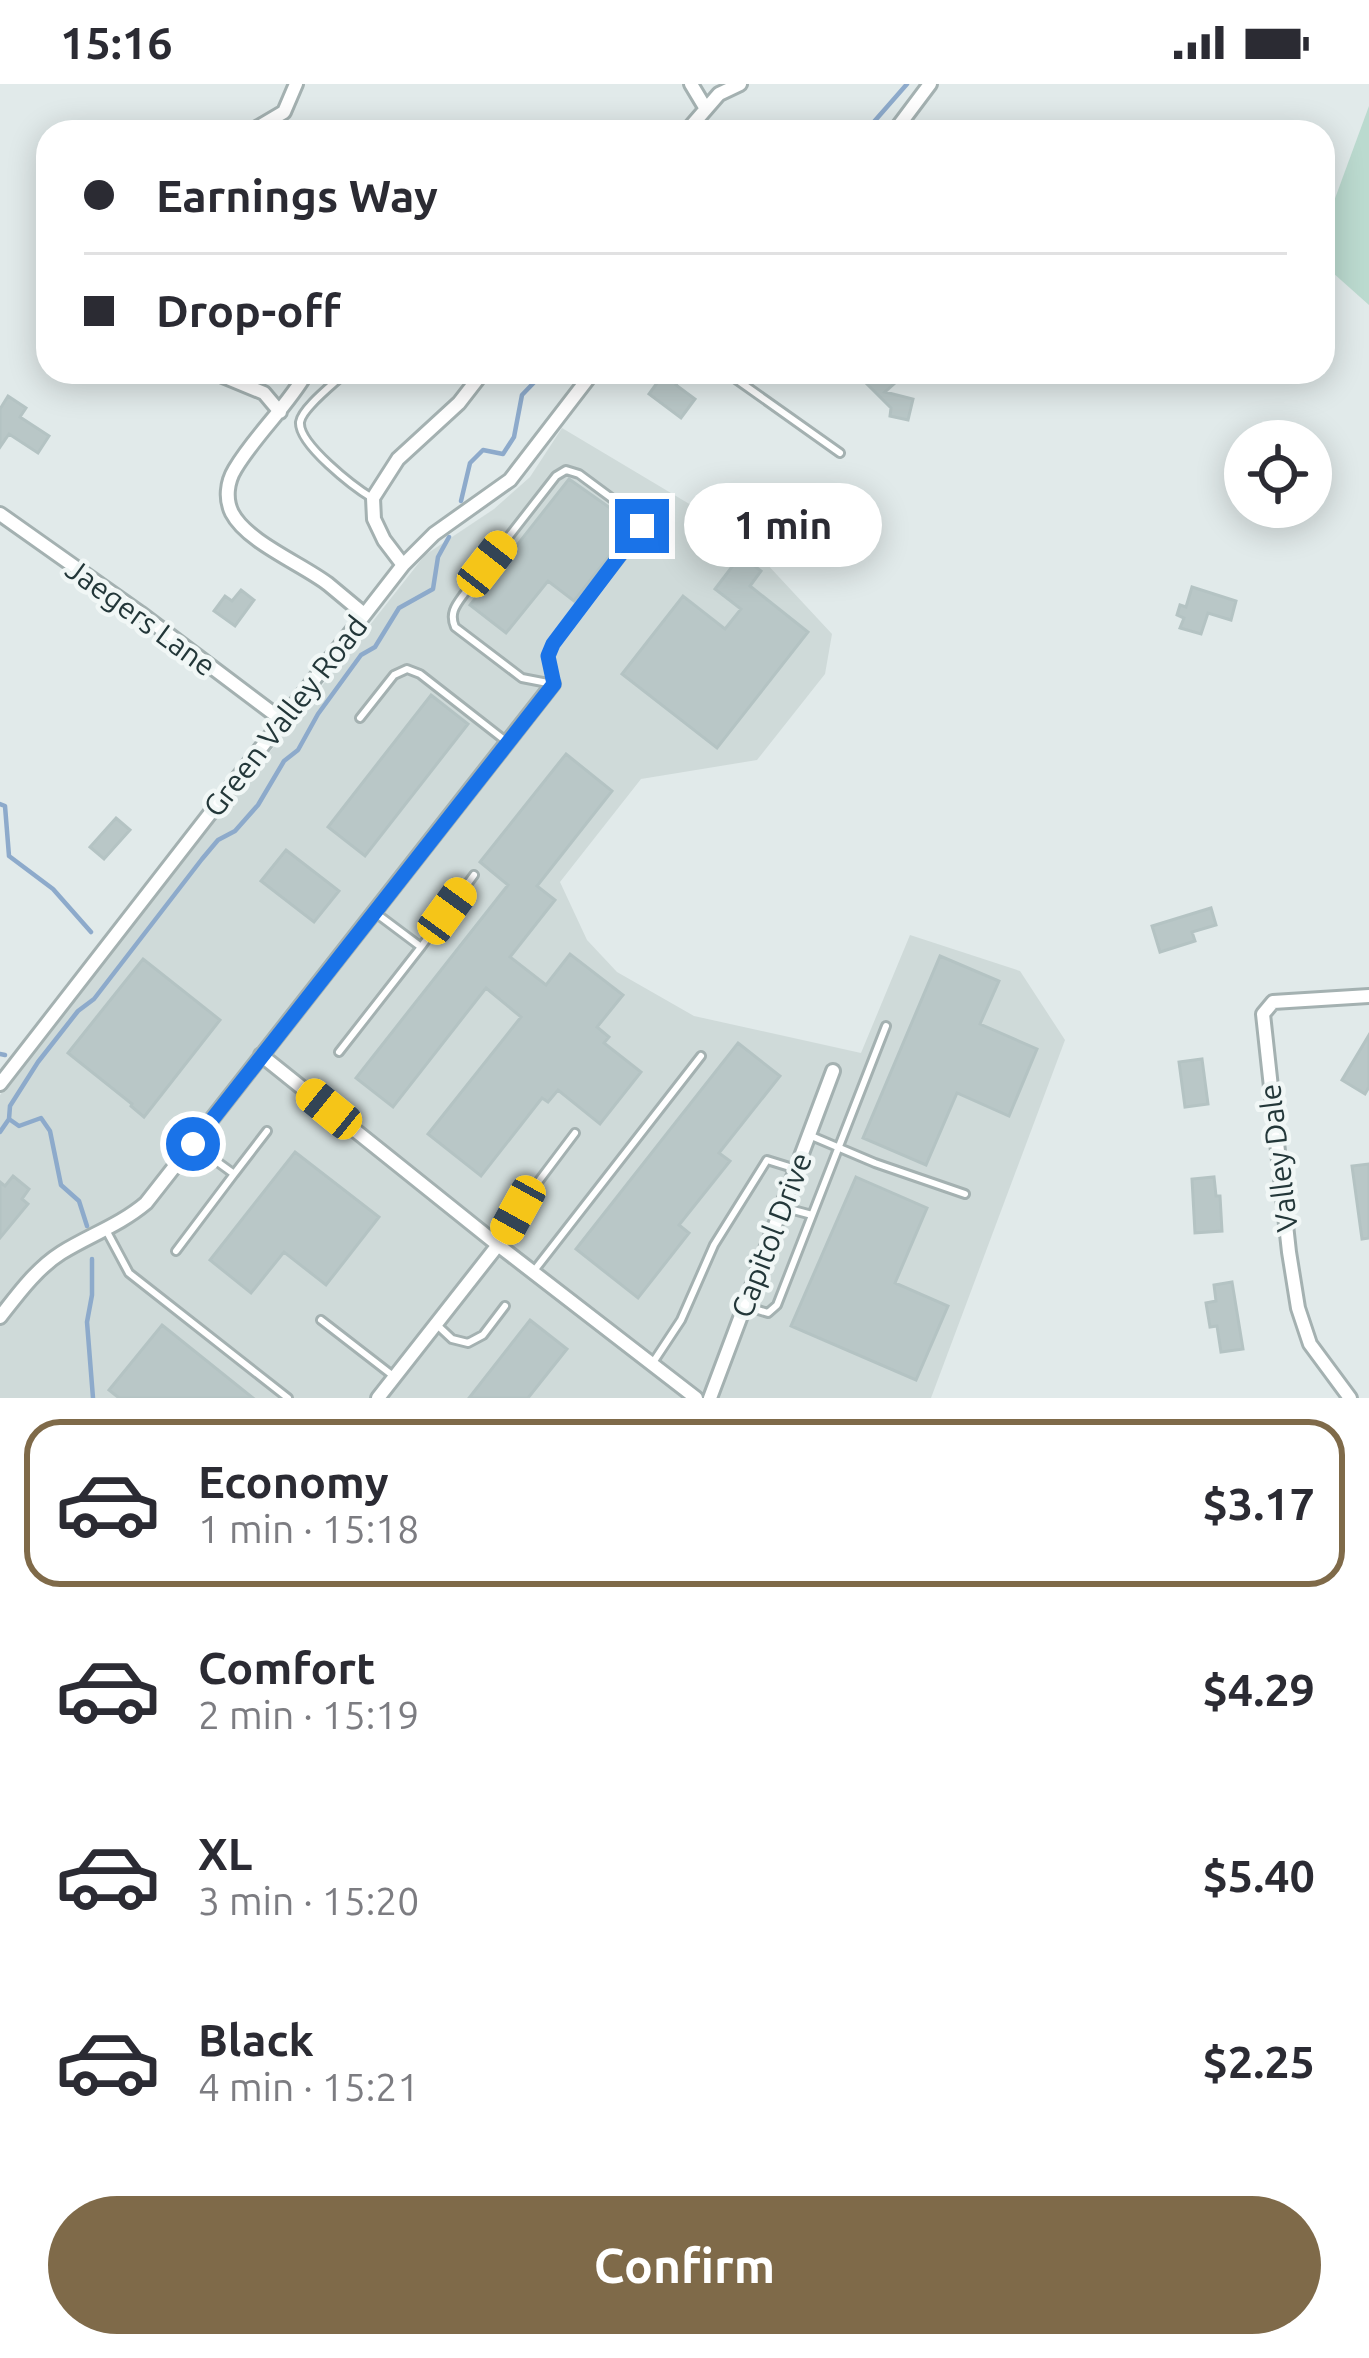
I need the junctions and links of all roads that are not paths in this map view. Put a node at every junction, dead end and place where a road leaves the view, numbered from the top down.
1 (296, 84) edge
2 (692, 84) edge
3 (740, 84) edge
4 (930, 84) edge
5 (706, 109) junction
6 (270, 120) edge
7 (696, 120) edge
8 (902, 120) edge
9 (243, 384) edge
10 (299, 384) edge
11 (333, 384) edge
12 (474, 384) edge
13 (584, 384) edge
14 (743, 384) edge
15 (280, 412) junction
16 (840, 454) dead end
17 (374, 498) junction
18 (0, 514) edge
19 (403, 566) junction
20 (364, 614) junction
21 (554, 684) junction
22 (360, 718) dead end
23 (282, 720) junction
24 (507, 742) junction
25 (474, 875) dead end
26 (374, 911) junction
27 (421, 947) junction
28 (1369, 996) edge
29 (886, 1026) dead end
30 (339, 1052) dead end
31 (262, 1055) junction
32 (700, 1056) dead end
33 (833, 1072) dead end
34 (0, 1084) edge
35 (267, 1131) dead end
36 (575, 1133) dead end
37 (809, 1135) junction
38 (193, 1144) junction
39 (839, 1147) junction
40 (796, 1169) junction
41 (234, 1174) junction
42 (965, 1194) dead end
43 (782, 1207) junction
44 (812, 1215) junction
45 (106, 1230) junction
46 (498, 1245) junction
47 (176, 1251) dead end
48 (533, 1272) junction
49 (506, 1306) dead end
50 (745, 1306) junction
51 (0, 1317) edge
52 (321, 1320) dead end
53 (436, 1324) junction
54 (652, 1364) junction
55 (395, 1377) junction
56 (288, 1398) edge
57 (378, 1398) edge
58 (696, 1398) edge
59 (710, 1398) edge
60 (1350, 1398) edge

1 - 6 street
2 - 5 street
3 - 5 street
4 - 8 street
5 - 7 street
9 - 15 street
10 - 15 street
11 - 17 lane
12 - 17 street
13 - 19 street, Green Valley Road
14 - 16 lane
15 - 20 street
17 - 19 street
18 - 23 street, Jaegers Lane
19 - 20 street, Green Valley Road
20 - 23 street, Green Valley Road
21 - 21 lane
21 - 24 street
22 - 24 lane
23 - 34 street, Green Valley Road
24 - 26 street
25 - 27 lane
26 - 27 lane
26 - 31 street
27 - 30 lane
28 - 60 street, Valley Dale
29 - 39 lane
31 - 38 street
31 - 46 street
32 - 48 lane
33 - 37 street, Capitol Drive
35 - 41 lane
36 - 46 lane
37 - 39 lane
37 - 40 street, Capitol Drive
38 - 41 lane
38 - 45 street
39 - 42 lane
39 - 44 lane
40 - 43 street, Capitol Drive
40 - 54 lane
41 - 47 lane
43 - 44 lane
43 - 50 street, Capitol Drive
44 - 50 lane
45 - 51 street
45 - 56 lane
46 - 48 street
46 - 53 street
48 - 54 street
49 - 53 lane
50 - 59 street, Capitol Drive
52 - 55 lane
53 - 55 street
54 - 58 street
55 - 57 street

